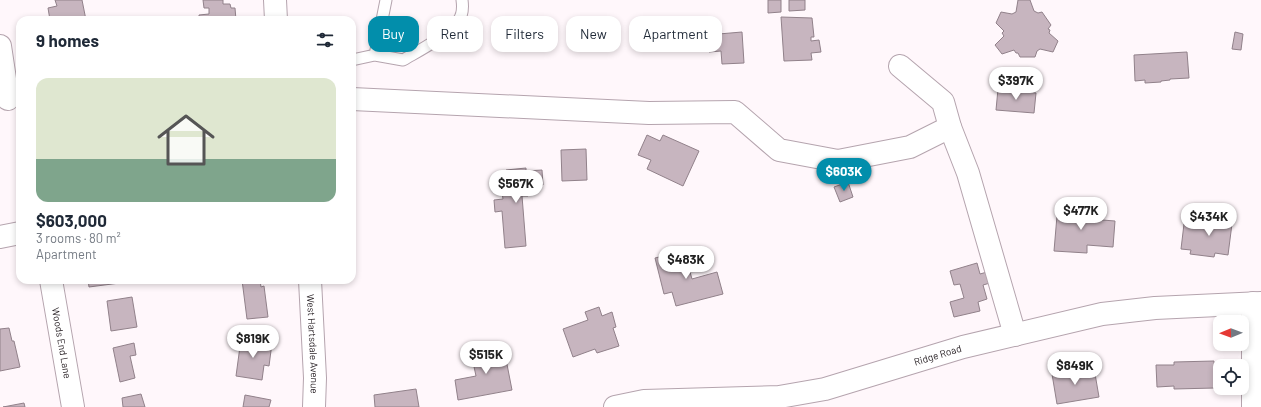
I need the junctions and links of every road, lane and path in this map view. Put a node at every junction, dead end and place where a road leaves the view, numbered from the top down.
1 (275, 0) edge
2 (386, 0) edge
3 (462, 0) edge
4 (276, 16) edge
5 (0, 46) edge
6 (375, 55) junction
7 (356, 59) edge
8 (900, 66) dead end
9 (8, 99) dead end
10 (356, 99) edge
11 (950, 127) junction
12 (16, 234) edge
13 (0, 237) edge
14 (52, 284) edge
15 (310, 284) edge
16 (1257, 303) edge
17 (1015, 335) junction
18 (73, 407) edge
19 (314, 407) edge
20 (615, 407) edge
21 (1253, 407) edge

1 - 4 street
2 - 6 lane
3 - 6 lane
5 - 9 street
6 - 7 lane
8 - 11 street
10 - 11 street
11 - 17 street
12 - 13 street
14 - 18 street, Woods End Lane
15 - 19 street, West Hartsdale Avenue
16 - 17 street, Ridge Road
16 - 21 street
17 - 20 street, Ridge Road

